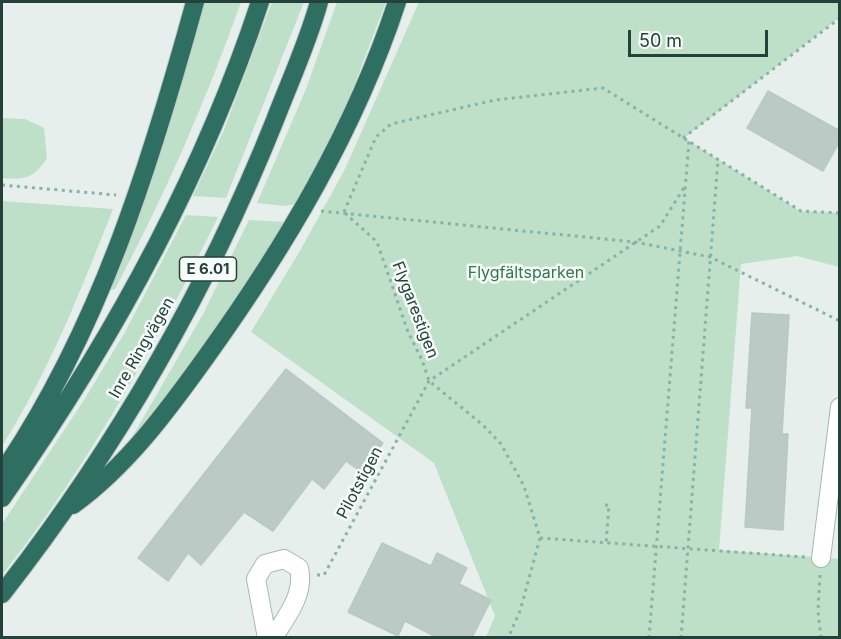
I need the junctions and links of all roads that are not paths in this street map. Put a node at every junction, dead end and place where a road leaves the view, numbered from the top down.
1 (195, 2) edge
2 (260, 2) edge
3 (319, 2) edge
4 (397, 2) edge
5 (840, 407) edge
6 (2, 473) edge
7 (2, 498) edge
8 (57, 516) junction
9 (821, 558) road end
10 (2, 594) edge
11 (267, 638) edge
12 (273, 638) edge

1 - 6 highway
2 - 7 highway
3 - 8 highway, Inre Ringvägen / E 6.01
4 - 8 highway
5 - 9 street
8 - 10 highway, Inre Ringvägen / E 6.01
11 - 12 street

